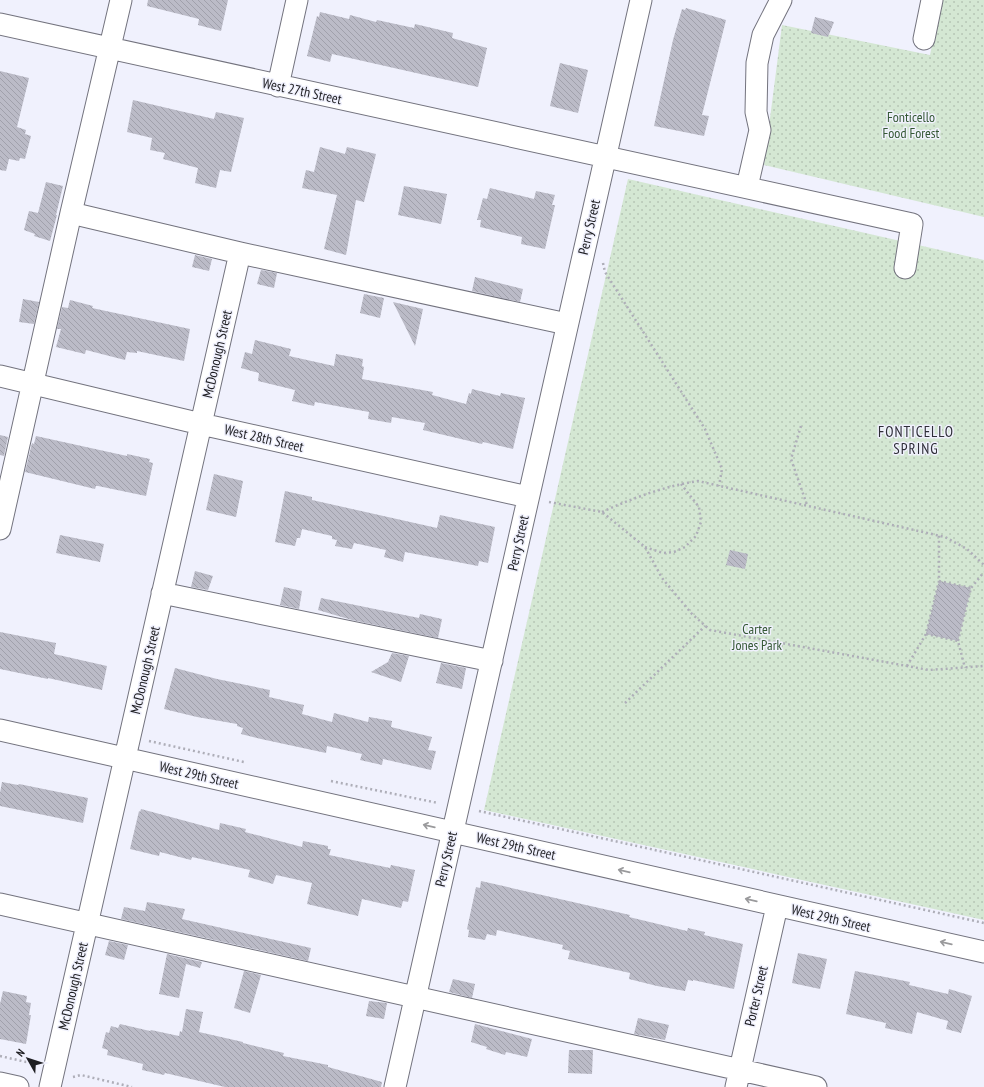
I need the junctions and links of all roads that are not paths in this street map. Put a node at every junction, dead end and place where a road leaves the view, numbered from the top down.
1 (121, 0) edge
2 (297, 0) edge
3 (641, 0) edge
4 (781, 0) edge
5 (932, 0) edge
6 (0, 24) edge
7 (924, 39) dead end
8 (110, 49) junction
9 (278, 86) junction
10 (605, 156) junction
11 (746, 187) junction
12 (71, 213) junction
13 (240, 253) junction
14 (905, 268) dead end
15 (567, 324) junction
16 (0, 376) edge
17 (32, 383) junction
18 (201, 424) junction
19 (528, 497) junction
20 (0, 529) edge
21 (162, 593) junction
22 (492, 661) junction
23 (0, 730) edge
24 (124, 758) junction
25 (453, 831) junction
26 (0, 904) edge
27 (776, 906) junction
28 (88, 923) junction
29 (984, 952) edge
30 (415, 996) junction
31 (738, 1079) edge
32 (0, 1083) edge
33 (18, 1087) edge
34 (50, 1087) edge
35 (395, 1087) edge
36 (816, 1087) edge

1 - 8 street
2 - 9 street
3 - 10 street, Perry Street
4 - 11 street
5 - 7 street
6 - 8 street, West 27th Street
8 - 9 street, West 27th Street
8 - 12 street
9 - 10 street, West 27th Street
10 - 11 street, West 27th Street
10 - 15 street, Perry Street
11 - 14 street, West 27th Street
12 - 13 street
12 - 17 street
13 - 15 street
13 - 18 street, McDonough Street
15 - 19 street, Perry Street
16 - 17 street, West 28th Street
17 - 18 street, West 28th Street
17 - 20 street
18 - 19 street, West 28th Street
18 - 21 street, McDonough Street
19 - 22 street, Perry Street
21 - 22 street
21 - 24 street, McDonough Street
22 - 25 street, Perry Street
23 - 24 street, West 29th Street
25 -> 24 street, West 29th Street
24 - 28 street, McDonough Street
27 -> 25 street, West 29th Street
25 - 30 street, Perry Street
26 - 28 street
29 -> 27 street, West 29th Street
27 - 31 street, Porter Street
28 - 30 street
28 - 34 street, McDonough Street
30 - 31 street
30 - 35 street, Perry Street
31 - 36 street
32 - 33 street

